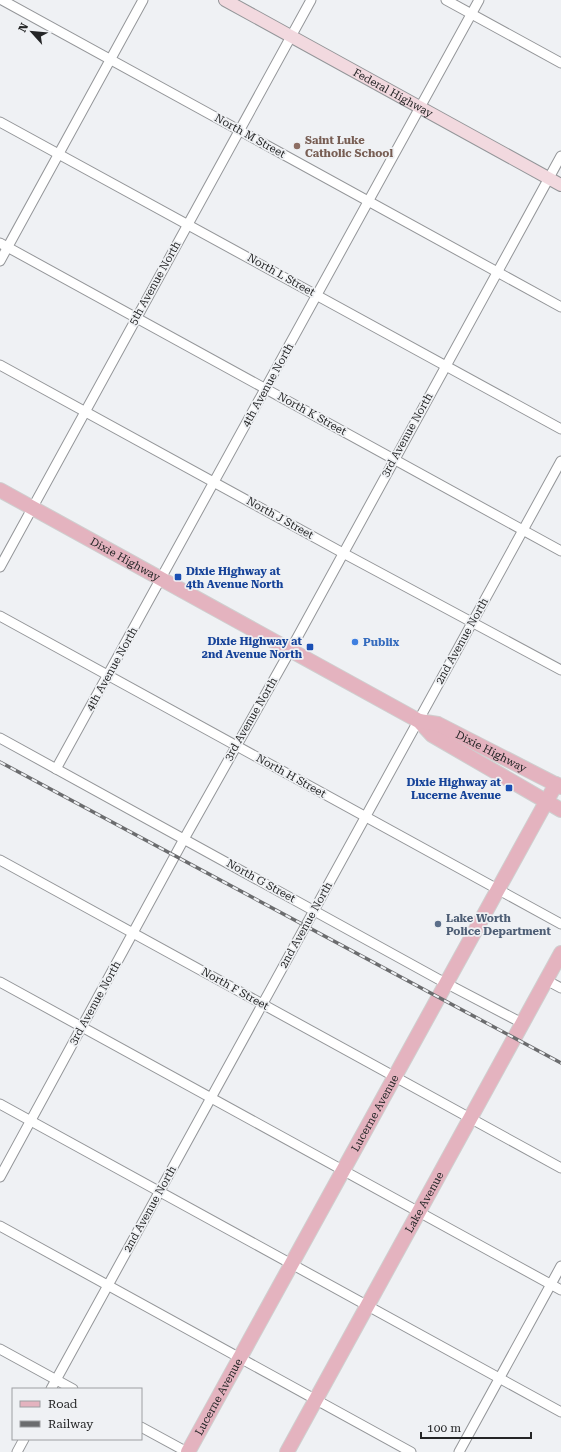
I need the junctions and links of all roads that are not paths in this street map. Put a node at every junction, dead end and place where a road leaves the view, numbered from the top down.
1 (2, 0) edge
2 (143, 0) edge
3 (225, 0) edge
4 (311, 0) edge
5 (446, 0) edge
6 (479, 0) edge
7 (471, 14) junction
8 (291, 36) junction
9 (111, 59) junction
10 (561, 63) edge
11 (419, 107) junction
12 (0, 122) edge
13 (240, 130) junction
14 (59, 153) junction
15 (561, 156) edge
16 (549, 178) junction
17 (561, 185) edge
18 (368, 201) junction
19 (188, 224) junction
20 (4, 245) edge
21 (0, 261) edge
22 (497, 272) junction
23 (317, 295) junction
24 (561, 307) edge
25 (136, 318) junction
26 (0, 365) edge
27 (446, 366) junction
28 (265, 388) junction
29 (85, 411) junction
30 (561, 429) edge
31 (394, 459) junction
32 (561, 461) edge
33 (214, 482) junction
34 (0, 490) edge
35 (32, 508) junction
36 (523, 530) junction
37 (561, 551) edge
38 (343, 553) junction
39 (0, 566) edge
40 (161, 579) junction
41 (0, 616) edge
42 (473, 622) junction
43 (290, 650) junction
44 (561, 670) edge
45 (108, 675) junction
46 (419, 721) junction
47 (0, 738) edge
48 (236, 746) junction
49 (56, 769) junction
50 (559, 782) edge
51 (546, 802) junction
52 (561, 810) edge
53 (366, 817) junction
54 (184, 839) junction
55 (2, 862) edge
56 (0, 872) edge
57 (497, 889) junction
58 (314, 910) junction
59 (561, 924) edge
60 (133, 933) junction
61 (561, 953) edge
62 (546, 980) junction
63 (0, 982) edge
64 (446, 983) junction
65 (561, 988) edge
66 (262, 1004) junction
67 (522, 1024) junction
68 (82, 1027) junction
69 (394, 1077) junction
70 (211, 1098) junction
71 (0, 1104) edge
72 (470, 1119) junction
73 (31, 1121) junction
74 (561, 1168) edge
75 (343, 1170) junction
76 (0, 1177) edge
77 (160, 1192) junction
78 (419, 1212) junction
79 (0, 1226) edge
80 (291, 1264) junction
81 (561, 1266) edge
82 (551, 1285) junction
83 (108, 1286) junction
84 (561, 1290) edge
85 (367, 1306) junction
86 (0, 1349) edge
87 (240, 1358) junction
88 (499, 1378) junction
89 (56, 1380) junction
90 (52, 1388) edge
91 (71, 1388) edge
92 (316, 1400) junction
93 (561, 1412) edge
94 (142, 1428) edge
95 (23, 1440) edge
96 (17, 1452) edge
97 (188, 1452) edge
98 (287, 1452) edge
99 (411, 1452) edge
100 (459, 1452) edge

1 - 9 street, North M Street
2 - 9 street
3 - 8 main road, Federal Highway
4 - 8 street, 5th Avenue North
5 - 7 street
6 - 7 street, 4th Avenue North
7 - 10 street
7 - 11 street, 4th Avenue North
8 - 11 main road, Federal Highway
8 - 13 street, 5th Avenue North
9 - 13 street, North M Street
9 - 14 street
11 - 16 main road, Federal Highway
11 - 18 street, 4th Avenue North
12 - 14 street, North L Street
13 - 18 street, North M Street
13 - 19 street, 5th Avenue North
14 - 19 street, North L Street
14 - 20 street
15 - 16 street, 3rd Avenue North
16 - 17 main road, Federal Highway
16 - 22 street, 3rd Avenue North
18 - 22 street, North M Street
18 - 23 street, 4th Avenue North
19 - 23 street, North L Street
19 - 25 street, 5th Avenue North
20 - 21 street
20 - 25 street, North K Street
22 - 24 street, North M Street
22 - 27 street, 3rd Avenue North
23 - 27 street, North L Street
23 - 28 street, 4th Avenue North
25 - 28 street, North K Street
25 - 29 street, 5th Avenue North
26 - 29 street, North J Street
27 - 30 street, North L Street
27 - 31 street, 3rd Avenue North
28 - 31 street, North K Street
28 - 33 street, 4th Avenue North
29 - 33 street, North J Street
29 - 35 street, 5th Avenue North
31 - 36 street, North K Street
31 - 38 street, 3rd Avenue North
32 - 36 street, 2nd Avenue North
33 - 38 street, North J Street
33 - 40 street, 4th Avenue North
34 - 35 main road, Dixie Highway
35 - 39 street, 5th Avenue North
35 - 40 main road, Dixie Highway
36 - 37 street, North K Street
36 - 42 street, 2nd Avenue North
38 - 42 street, North J Street
38 - 43 street, 3rd Avenue North
40 - 43 main road, Dixie Highway
40 - 45 street, 4th Avenue North
41 - 45 street, North H Street
42 - 44 street, North J Street
42 - 46 street, 2nd Avenue North
43 - 46 main road, Dixie Highway
43 - 48 street, 3rd Avenue North
45 - 48 street, North H Street
45 - 49 street, 4th Avenue North
46 - 50 main road, Dixie Highway
46 - 51 main road, Dixie Highway
46 - 53 street, 2nd Avenue North
47 - 49 street, North G Street
48 - 53 street, North H Street
48 - 54 street, 3rd Avenue North
49 - 54 street, North G Street
50 - 51 main road, Lucerne Avenue
51 - 52 main road, Dixie Highway
51 - 57 main road, Lucerne Avenue
53 - 57 street, North H Street
53 - 58 street, 2nd Avenue North
54 - 58 street, North G Street
54 - 60 street, 3rd Avenue North
55 - 56 street
55 - 60 street, North F Street
57 - 59 street, North H Street
57 - 64 main road, Lucerne Avenue
58 - 64 street, North G Street
58 - 66 street, 2nd Avenue North
60 - 66 street, North F Street
60 - 68 street, 3rd Avenue North
61 - 62 main road, Lake Avenue
62 - 65 street
62 - 67 main road, Lake Avenue
63 - 68 street
64 - 67 street, North G Street
64 - 69 main road, Lucerne Avenue
66 - 69 street, North F Street
66 - 70 street, 2nd Avenue North
67 - 72 main road, Lake Avenue
68 - 70 street
68 - 73 street, 3rd Avenue North
69 - 72 street, North F Street
69 - 75 main road, Lucerne Avenue
70 - 75 street
70 - 77 street, 2nd Avenue North
71 - 73 street
72 - 74 street, North F Street
72 - 78 main road, Lake Avenue
73 - 76 street, 3rd Avenue North
73 - 77 street
75 - 78 street
75 - 80 main road, Lucerne Avenue
77 - 80 street
77 - 83 street, 2nd Avenue North
78 - 82 street
78 - 85 main road, Lake Avenue
79 - 83 street
80 - 85 street
80 - 87 main road, Lucerne Avenue
81 - 82 street
82 - 84 street
82 - 88 street
83 - 87 street
83 - 89 street, 2nd Avenue North
85 - 88 street
85 - 92 main road, Lake Avenue
86 - 89 street
87 - 92 street
87 - 97 main road, Lucerne Avenue
88 - 93 street
88 - 100 street
89 - 90 street, 2nd Avenue North
89 - 91 street
92 - 98 main road, Lake Avenue
92 - 99 street
94 - 97 street
95 - 96 street

